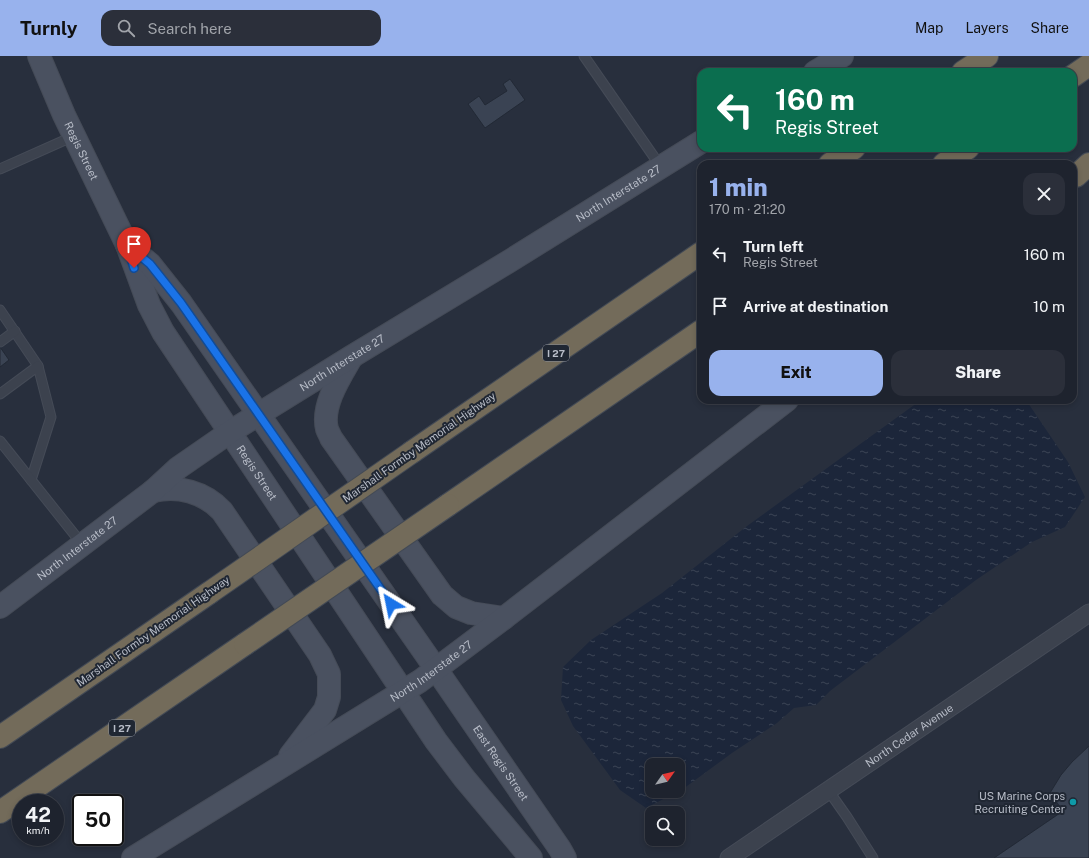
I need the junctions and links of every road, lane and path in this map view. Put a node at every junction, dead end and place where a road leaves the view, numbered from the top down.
1 (39, 56) edge
2 (584, 56) edge
3 (842, 56) edge
4 (986, 56) edge
5 (1089, 65) edge
6 (821, 68) edge
7 (970, 68) edge
8 (1077, 73) edge
9 (74, 136) junction
10 (697, 144) edge
11 (848, 152) edge
12 (962, 152) edge
13 (836, 160) edge
14 (950, 160) edge
15 (661, 167) junction
16 (0, 169) edge
17 (127, 245) junction
18 (697, 256) edge
19 (0, 311) edge
20 (15, 331) junction
21 (697, 334) edge
22 (0, 342) edge
23 (351, 356) junction
24 (38, 366) junction
25 (0, 394) edge
26 (782, 404) edge
27 (259, 414) junction
28 (230, 432) junction
29 (0, 441) edge
30 (31, 480) junction
31 (153, 490) junction
32 (82, 544) junction
33 (0, 607) edge
34 (1089, 613) edge
35 (504, 618) junction
36 (436, 669) junction
37 (404, 691) junction
38 (0, 737) edge
39 (282, 766) junction
40 (828, 790) junction
41 (0, 812) edge
42 (133, 858) edge
43 (531, 858) edge
44 (565, 858) edge
45 (729, 858) edge
46 (873, 858) edge

1 - 9 main road, Regis Street
2 - 15 lane
3 - 6 main road
4 - 7 highway
5 - 8 highway
9 - 16 lane
9 - 17 main road, Regis Street
10 - 15 main road, North Interstate 27
11 - 13 highway
12 - 14 highway
15 - 23 main road, North Interstate 27
17 - 27 main road, Regis Street
17 - 28 main road, Regis Street
18 - 38 highway, Marshall Formby Memorial Highway / I 27, bridge
19 - 20 lane
20 - 22 lane
20 - 24 lane
21 - 41 highway, I 27, bridge
23 - 27 main road, North Interstate 27
23 - 35 main road
24 - 25 lane
24 - 30 lane
26 - 35 main road, North Interstate 27
27 - 28 main road, North Interstate 27
27 - 36 main road, Regis Street
28 - 31 main road, North Interstate 27
28 - 37 main road, Regis Street
29 - 30 lane
30 - 32 lane
31 - 32 main road, North Interstate 27
31 - 39 main road
32 - 33 main road, North Interstate 27
34 - 40 street, North Cedar Avenue
35 - 36 main road, North Interstate 27
36 - 37 main road, North Interstate 27
36 - 44 main road, East Regis Street
37 - 39 main road, North Interstate 27
37 - 43 main road
39 - 42 main road, North Interstate 27
40 - 45 street, North Cedar Avenue
40 - 46 lane

